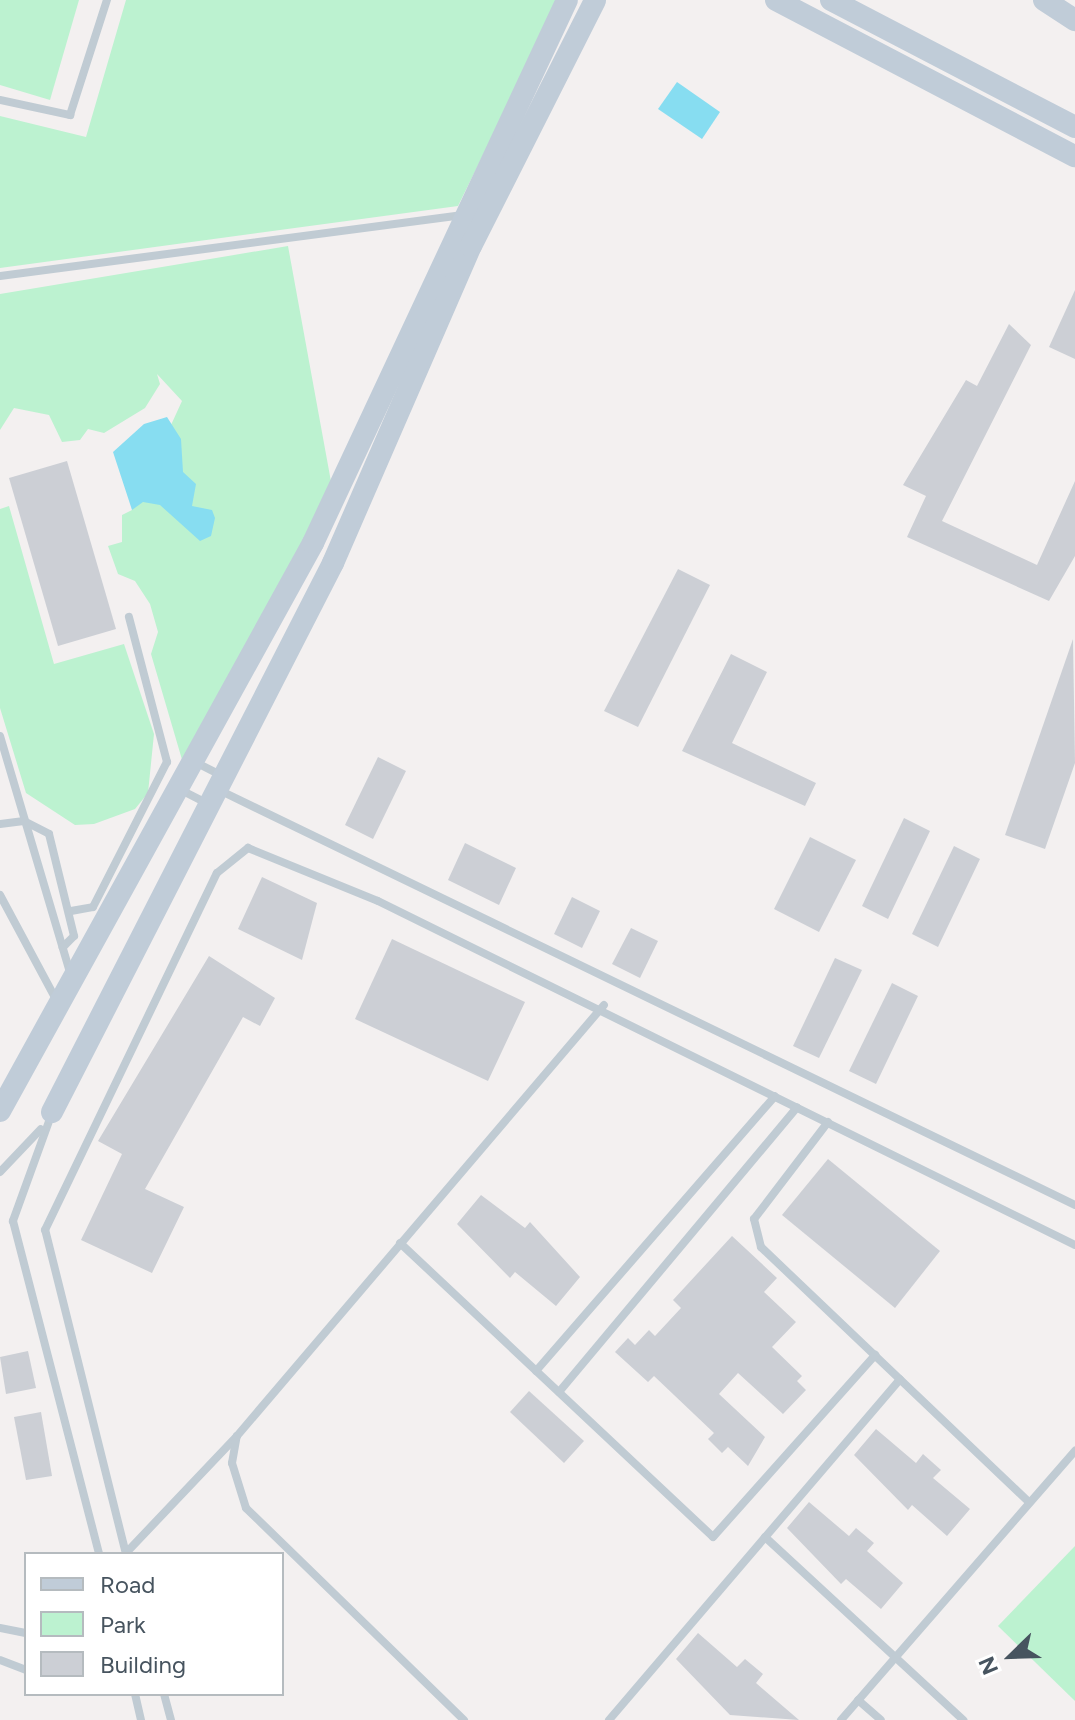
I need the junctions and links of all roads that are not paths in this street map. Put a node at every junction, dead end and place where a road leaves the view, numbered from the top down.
1 (107, 0) edge
2 (567, 0) edge
3 (595, 0) edge
4 (776, 0) edge
5 (831, 0) edge
6 (1044, 0) edge
7 (1075, 20) edge
8 (0, 100) edge
9 (1075, 127) edge
10 (1075, 156) edge
11 (461, 215) junction
12 (0, 276) edge
13 (129, 617) dead end
14 (0, 736) edge
15 (190, 760) junction
16 (175, 787) junction
17 (214, 788) junction
18 (24, 821) junction
19 (0, 824) edge
20 (0, 895) edge
21 (71, 911) junction
22 (63, 947) junction
23 (72, 978) junction
24 (58, 1003) junction
25 (602, 1008) junction
26 (775, 1096) junction
27 (797, 1107) junction
28 (0, 1111) edge
29 (48, 1119) junction
30 (828, 1122) junction
31 (0, 1172) edge
32 (1075, 1205) edge
33 (400, 1243) junction
34 (1075, 1245) edge
35 (875, 1355) junction
36 (536, 1371) junction
37 (900, 1379) junction
38 (559, 1392) junction
39 (237, 1436) junction
40 (1075, 1451) edge
41 (1029, 1502) junction
42 (765, 1537) junction
43 (98, 1552) edge
44 (126, 1552) edge
45 (128, 1552) edge
46 (0, 1628) edge
47 (24, 1633) edge
48 (895, 1657) junction
49 (0, 1660) edge
50 (24, 1669) edge
51 (135, 1696) edge
52 (165, 1696) edge
53 (858, 1700) junction
54 (141, 1720) edge
55 (171, 1720) edge
56 (464, 1720) edge
57 (609, 1720) edge
58 (841, 1720) edge
59 (881, 1720) edge
60 (963, 1720) edge

1 - 8 lane
2 - 11 street
3 - 17 street
4 - 10 street
5 - 9 street
6 - 7 street
11 - 12 lane
11 - 15 street
13 - 21 lane
14 - 18 lane
15 - 16 street
15 - 17 lane
16 - 17 lane
16 - 23 street
17 - 29 street
17 - 32 lane
18 - 19 lane
18 - 21 lane
18 - 22 lane
20 - 24 lane
21 - 22 lane
22 - 23 lane
23 - 24 street
24 - 28 street
25 - 26 lane
25 - 33 lane
25 - 44 lane
26 - 27 lane
26 - 36 lane
27 - 30 lane
27 - 38 lane
29 - 31 lane
29 - 43 lane
30 - 34 lane
30 - 35 lane
33 - 36 lane
33 - 39 lane
35 - 37 lane
35 - 38 lane
36 - 38 lane
37 - 41 lane
37 - 42 lane
39 - 45 lane
39 - 56 lane
40 - 41 lane
41 - 48 lane
42 - 48 lane
42 - 57 lane
46 - 47 lane
48 - 53 lane
48 - 60 lane
49 - 50 lane
51 - 54 lane
52 - 55 lane
53 - 58 lane
53 - 59 lane

